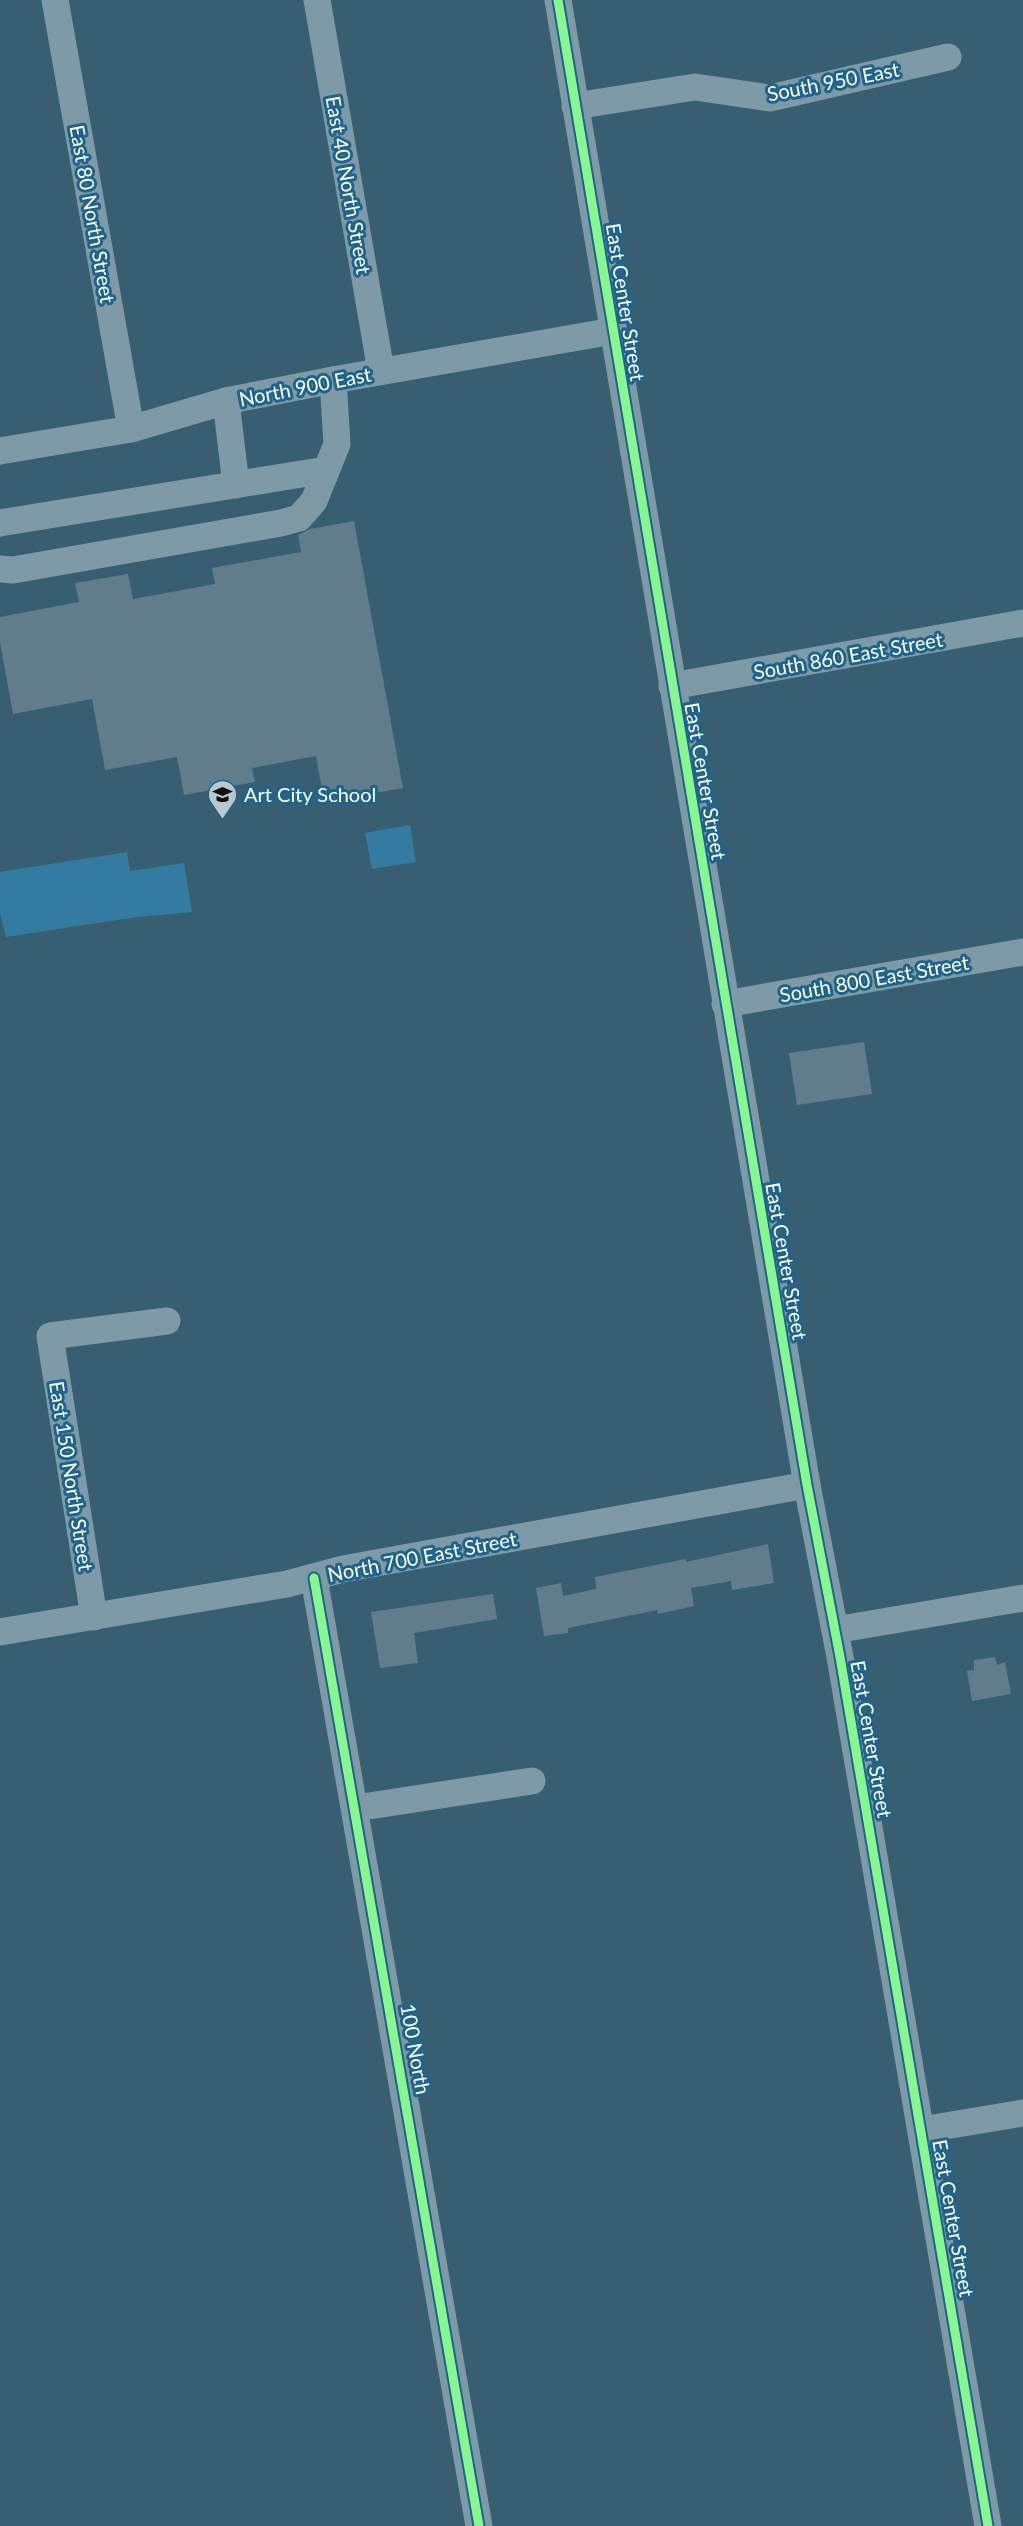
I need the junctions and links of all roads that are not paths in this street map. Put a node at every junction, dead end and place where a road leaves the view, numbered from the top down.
1 (55, 0) edge
2 (317, 0) edge
3 (558, 0) edge
4 (948, 57) dead end
5 (576, 106) junction
6 (613, 331) junction
7 (381, 371) junction
8 (333, 380) junction
9 (226, 401) junction
10 (131, 429) junction
11 (0, 451) edge
12 (326, 470) junction
13 (236, 485) junction
14 (0, 523) edge
15 (0, 569) edge
16 (1023, 623) edge
17 (672, 686) junction
18 (1023, 952) edge
19 (725, 1004) junction
20 (167, 1321) dead end
21 (807, 1485) junction
22 (314, 1578) junction
23 (1023, 1598) edge
24 (94, 1617) junction
25 (835, 1630) junction
26 (0, 1632) edge
27 (532, 1781) dead end
28 (356, 1808) junction
29 (1023, 2113) edge
30 (921, 2130) junction
31 (479, 2526) edge
32 (988, 2526) edge

1 - 10 street, East 80 North Street
2 - 7 street, East 40 North Street
3 - 5 street, East Center Street
4 - 5 street, South 950 East
5 - 6 street, East Center Street
6 - 7 street, North 900 East
6 - 17 street, East Center Street
7 - 8 street, North 900 East
8 - 9 street, North 900 East
8 - 12 street
9 - 10 street, North 900 East
9 - 13 street
10 - 11 street, North 900 East
12 - 13 street
12 - 15 street
13 - 14 street
16 - 17 street, South 860 East Street
17 - 19 street, East Center Street
18 - 19 street, South 800 East Street
19 - 21 street, East Center Street
20 - 24 street, East 150 North Street
21 - 22 street, North 700 East Street
21 - 25 street, East Center Street
22 - 24 street, North 700 East Street
22 - 28 street, 100 North
23 - 25 street
24 - 26 street, North 700 East Street
25 - 30 street, East Center Street
27 - 28 street
28 - 31 street, 100 North
29 - 30 street
30 - 32 street, East Center Street

